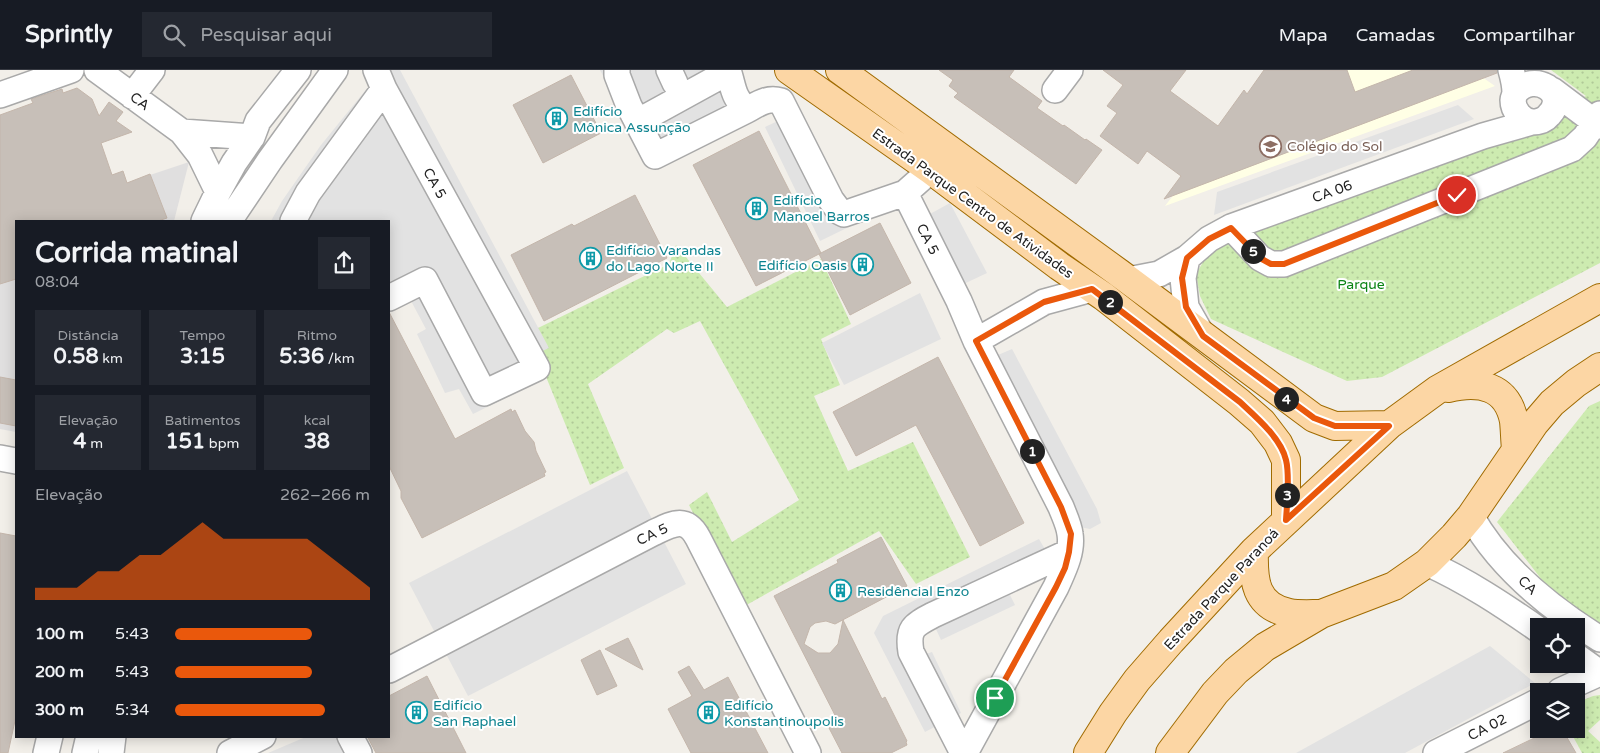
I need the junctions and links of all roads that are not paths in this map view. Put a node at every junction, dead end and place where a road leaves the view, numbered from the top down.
1 (71, 70) edge
2 (97, 70) edge
3 (152, 70) edge
4 (298, 70) edge
5 (335, 70) edge
6 (617, 70) edge
7 (789, 70) edge
8 (840, 70) edge
9 (1070, 70) edge
10 (728, 71) edge
11 (380, 79) edge
12 (1540, 80) edge
13 (676, 83) edge
14 (1513, 88) edge
15 (1055, 90) dead end
16 (0, 95) edge
17 (132, 96) junction
18 (747, 110) junction
19 (1598, 121) edge
20 (637, 122) junction
21 (1532, 122) junction
22 (182, 132) junction
23 (702, 133) junction
24 (1483, 136) junction
25 (252, 137) junction
26 (931, 170) junction
27 (218, 192) junction
28 (905, 193) junction
29 (204, 220) edge
30 (230, 220) edge
31 (294, 220) edge
32 (1231, 228) junction
33 (1187, 258) junction
34 (1059, 266) junction
35 (1128, 280) junction
36 (1092, 289) junction
37 (390, 298) edge
38 (1600, 298) edge
39 (1044, 302) junction
40 (1203, 336) junction
41 (976, 341) junction
42 (1600, 366) edge
43 (1437, 390) junction
44 (1389, 426) junction
45 (1516, 449) junction
46 (0, 458) edge
47 (15, 461) edge
48 (1471, 516) junction
49 (1286, 520) junction
50 (1254, 551) junction
51 (1069, 552) junction
52 (1427, 563) junction
53 (1321, 614) junction
54 (1530, 624) edge
55 (1600, 639) edge
56 (1585, 662) edge
57 (390, 669) edge
58 (1600, 673) edge
59 (1578, 683) edge
60 (1530, 706) edge
61 (50, 738) edge
62 (88, 738) edge
63 (113, 738) edge
64 (259, 738) edge
65 (351, 738) edge
66 (46, 753) edge
67 (85, 753) edge
68 (111, 753) edge
69 (230, 753) edge
70 (359, 753) edge
71 (808, 753) edge
72 (964, 753) edge
73 (1088, 753) edge
74 (1170, 753) edge
75 (1436, 753) edge

1 - 16 street
2 - 17 street, CA
3 - 17 street
4 - 25 street
5 - 30 street
6 - 20 street
7 - 26 main road, Estrada Parque Centro de Atividades
8 - 35 main road
9 - 15 street
10 - 13 street
10 - 18 street
11 - 31 street, CA 5
11 - 37 street, CA 5
12 - 14 street, CA 06
12 - 19 street
12 - 21 street, CA 06
13 - 20 street
13 - 23 street
14 - 21 street
14 - 24 street, CA 06
17 - 22 street, CA
18 - 23 street
18 - 28 street
19 - 32 street
20 - 23 street
21 - 24 street, CA 06
22 - 25 street
22 - 27 street, CA
24 - 32 street, CA 06
25 - 27 street
26 - 28 street
26 - 34 main road, Estrada Parque Centro de Atividades
27 - 29 street
28 - 41 street, CA 5
32 - 33 street, CA 06
33 - 35 street, CA 06
33 - 40 street
34 - 36 main road, Estrada Parque Centro de Atividades
34 - 39 street
35 - 40 main road
36 - 39 street
36 - 49 main road, Estrada Parque Centro de Atividades
38 - 43 main road, Estrada Parque Paranoá
39 - 41 street
40 - 44 main road
41 - 51 street, CA 5
42 - 45 main road
43 - 44 main road, Estrada Parque Paranoá
43 - 45 main road
44 - 49 main road, Estrada Parque Paranoá
45 - 48 main road
46 - 47 street
48 - 52 main road
48 - 55 street, CA
49 - 50 main road, Estrada Parque Paranoá
50 - 53 main road
50 - 73 main road, Estrada Parque Paranoá
51 - 72 street, CA 5
51 - 72 street, CA 5
52 - 53 main road
52 - 54 street
53 - 74 main road
56 - 58 street
57 - 71 street, CA 5
58 - 59 street
60 - 75 street, CA 02
61 - 66 street
62 - 67 street
63 - 68 street
64 - 69 street
65 - 70 street

